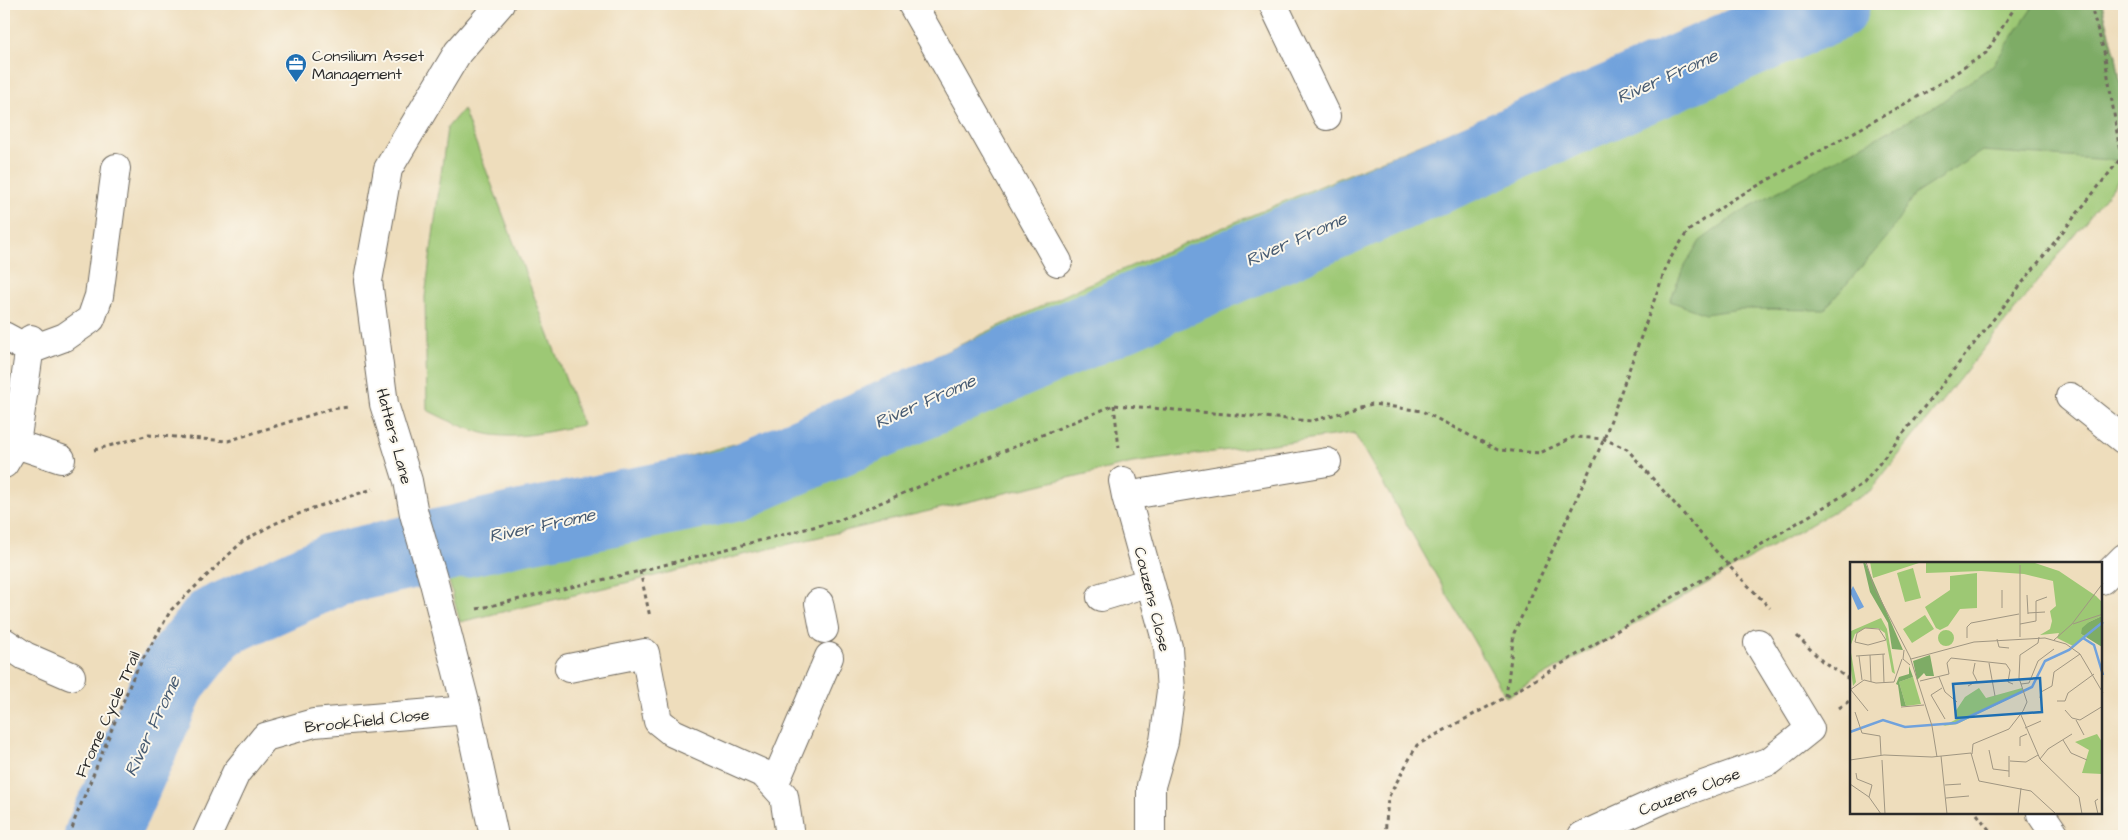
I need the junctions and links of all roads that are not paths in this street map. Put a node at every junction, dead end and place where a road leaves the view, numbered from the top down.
1 (500, 4) edge
2 (912, 4) edge
3 (1274, 4) edge
4 (1327, 116) dead end
5 (116, 168) dead end
6 (1058, 262) dead end
7 (4, 336) edge
8 (30, 345) junction
9 (2070, 397) dead end
10 (2122, 432) edge
11 (10, 454) edge
12 (62, 459) road end
13 (1328, 462) dead end
14 (2124, 558) edge
15 (2103, 579) edge
16 (1150, 582) junction
17 (1101, 597) dead end
18 (818, 602) dead end
19 (824, 629) dead end
20 (4, 642) edge
21 (1758, 643) dead end
22 (829, 657) dead end
23 (569, 668) dead end
24 (71, 676) dead end
25 (466, 710) junction
26 (774, 785) junction
27 (2042, 815) edge
28 (207, 836) edge
29 (494, 836) edge
30 (790, 836) edge
31 (1151, 836) edge
32 (1582, 836) edge
33 (2056, 836) edge

1 - 25 street, Hatters Lane
2 - 6 street
3 - 4 street
5 - 8 street
7 - 8 street
8 - 11 street
9 - 10 street
11 - 12 street
13 - 16 street, Couzens Close
14 - 15 street
16 - 17 street
16 - 31 street, Couzens Close
18 - 19 street
20 - 24 street
21 - 32 street, Couzens Close
22 - 26 street
23 - 26 street
25 - 28 street, Brookfield Close
25 - 29 street, Hatters Lane
26 - 30 street
27 - 33 street

